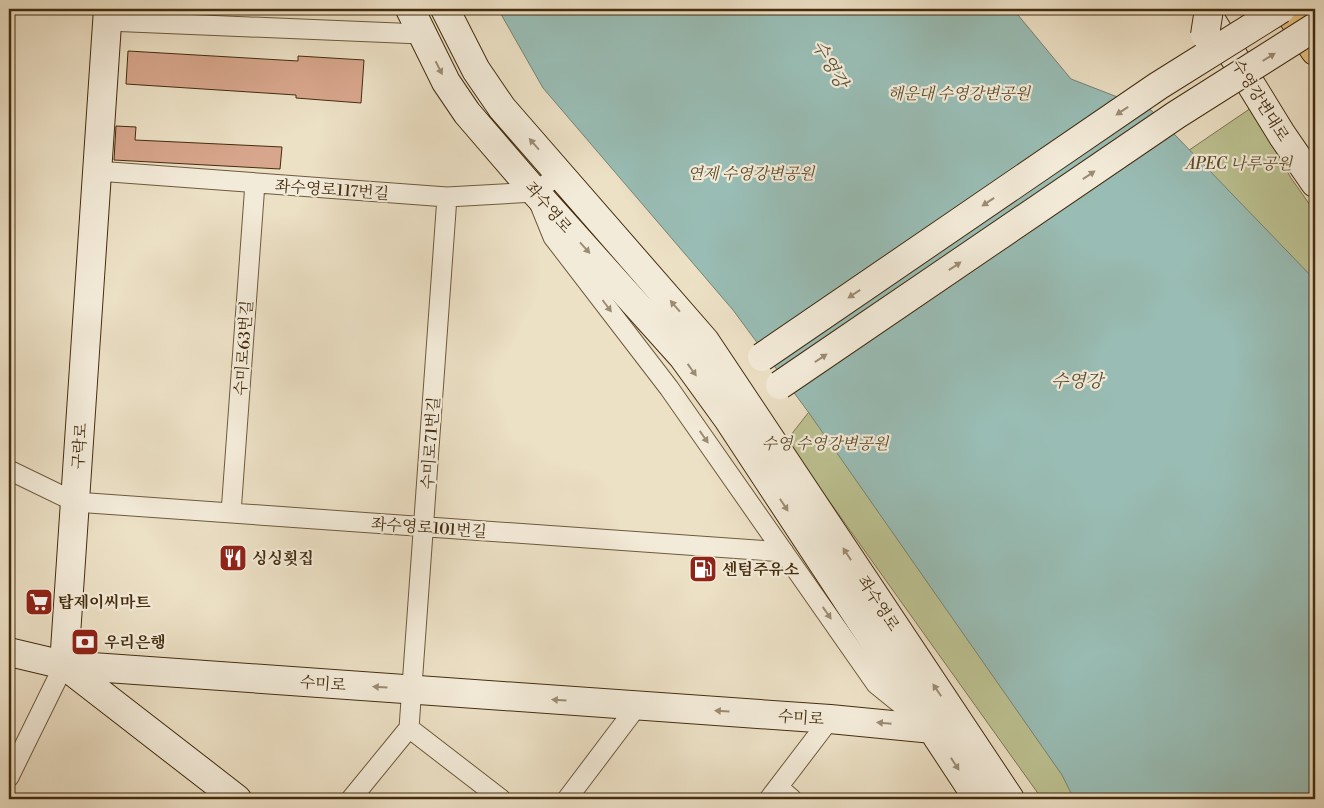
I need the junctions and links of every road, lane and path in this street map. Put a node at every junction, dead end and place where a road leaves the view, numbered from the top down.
1 (410, 9) edge
2 (445, 9) edge
3 (1204, 9) edge
4 (1209, 9) edge
5 (1281, 9) edge
6 (1287, 9) edge
7 (108, 15) edge
8 (1315, 27) edge
9 (421, 34) junction
10 (1315, 52) edge
11 (1158, 86) junction
12 (97, 171) junction
13 (560, 174) junction
14 (255, 183) junction
15 (1315, 183) edge
16 (535, 192) junction
17 (448, 197) junction
18 (719, 384) junction
19 (739, 412) junction
20 (9, 470) edge
21 (75, 502) junction
22 (231, 513) junction
23 (425, 526) junction
24 (784, 552) junction
25 (9, 652) edge
26 (64, 665) junction
27 (413, 689) junction
28 (638, 706) junction
29 (830, 719) junction
30 (409, 728) junction
31 (932, 729) junction
32 (964, 730) junction
33 (9, 777) edge
34 (780, 795) edge
35 (236, 799) edge
36 (351, 799) edge
37 (501, 799) edge
38 (567, 799) edge
39 (978, 799) edge
40 (1010, 799) edge

1 - 9 main road, 좌수영로
13 -> 2 main road, 좌수영로
3 - 15 main road, 수영강변대로
4 - 11 main road, bridge
5 - 11 main road, bridge
6 - 10 highway
7 - 9 street
7 - 12 main road, 구락로
19 -> 8 main road, bridge
9 -> 16 main road, 좌수영로
11 -> 18 main road, bridge
12 - 14 street, 좌수영로117번길
12 - 21 main road, 구락로
13 - 16 street
18 -> 13 main road, 좌수영로
14 - 17 street, 좌수영로117번길
14 - 22 street, 수미로63번길
16 - 17 street, 좌수영로117번길
16 -> 18 main road, 좌수영로
16 -> 24 street
17 - 23 street, 수미로71번길
18 - 19 main road, 좌수영로
19 -> 31 main road, 좌수영로
32 -> 19 main road, 좌수영로
20 - 21 street
21 - 22 street, 좌수영로101번길
21 - 26 main road, 구락로
22 - 23 street, 좌수영로101번길
23 - 24 street, 좌수영로101번길
23 - 27 street, 수미로71번길
24 -> 31 street
25 - 26 main road, 수미로
27 -> 26 main road, 수미로
26 - 33 street
26 - 35 main road
28 -> 27 main road, 수미로
27 - 30 street, 수미로71번길
29 -> 28 main road, 수미로
28 - 38 street
31 -> 29 main road, 수미로
29 - 34 street
30 - 36 street
30 - 37 street
31 - 32 main road, 수미로
31 -> 39 main road, 좌수영로
32 - 40 main road, 좌수영로

